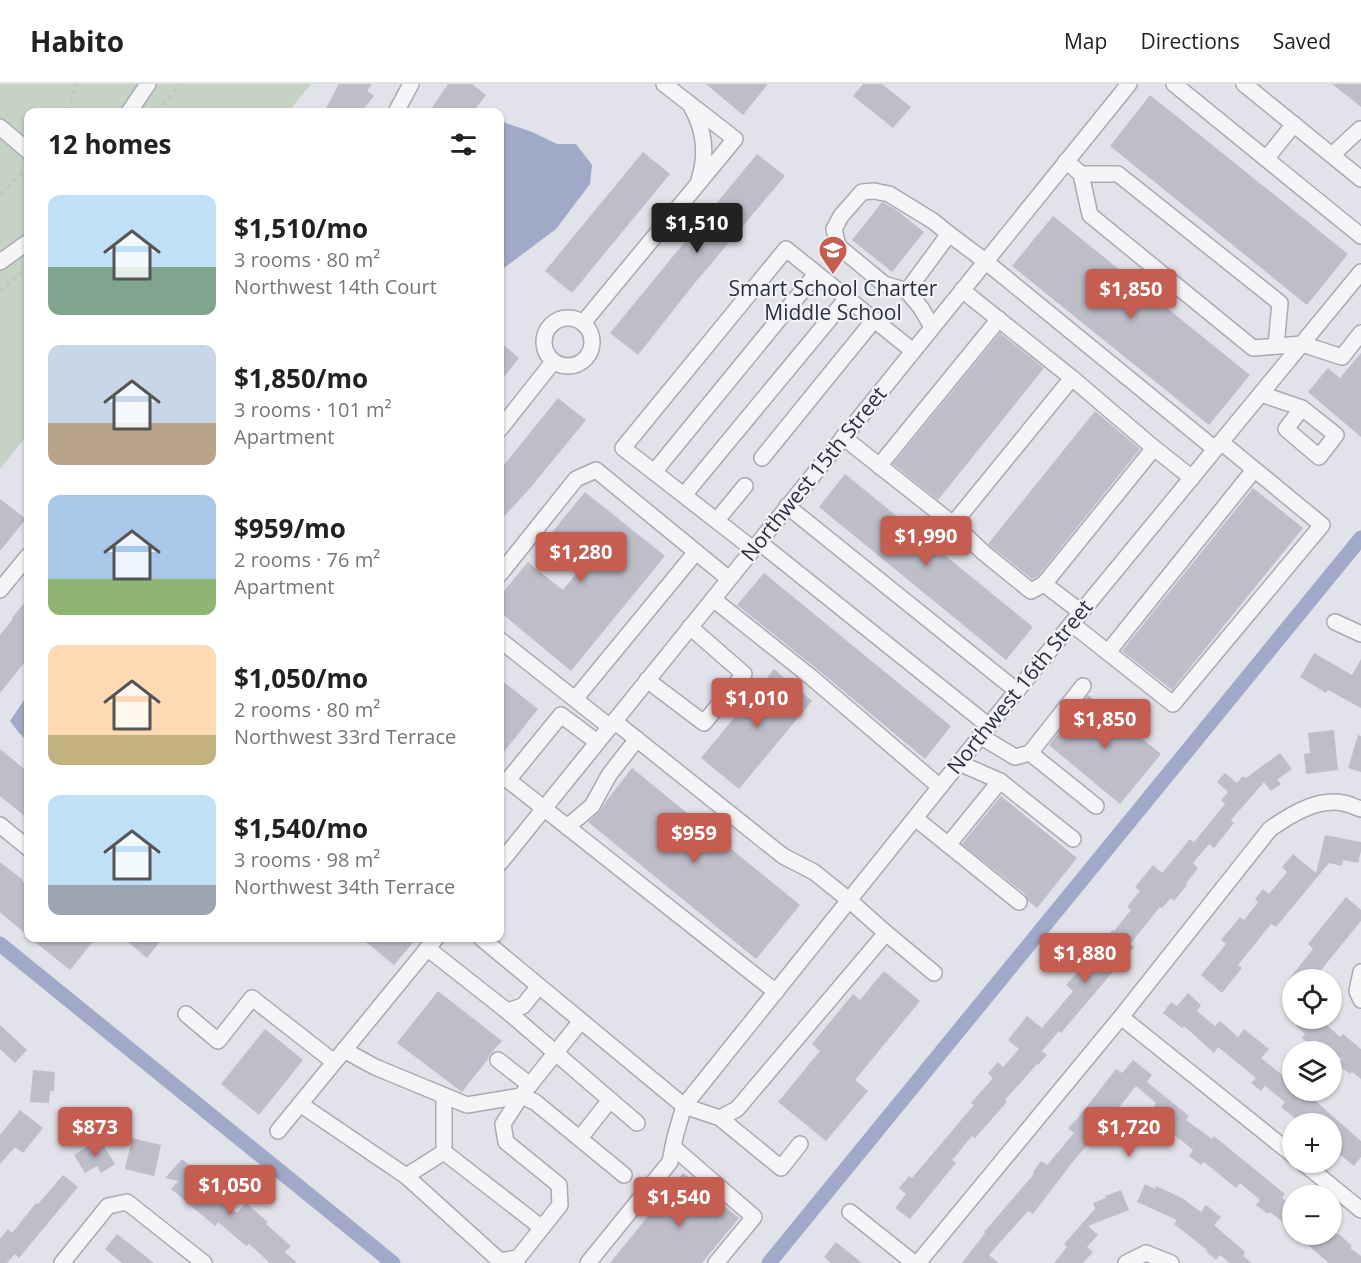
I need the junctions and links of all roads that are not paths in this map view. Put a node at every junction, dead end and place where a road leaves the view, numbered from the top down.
1 (148, 84) edge
2 (411, 84) edge
3 (664, 84) edge
4 (1174, 84) edge
5 (1244, 84) edge
6 (1121, 86) edge
7 (690, 105) junction
8 (132, 108) edge
9 (398, 108) edge
10 (1294, 124) junction
11 (0, 126) edge
12 (1361, 129) edge
13 (24, 147) edge
14 (1332, 155) junction
15 (1266, 159) junction
16 (1065, 162) junction
17 (1080, 174) junction
18 (1361, 179) edge
19 (696, 188) junction
20 (949, 234) junction
21 (1361, 236) edge
22 (24, 245) edge
23 (985, 261) junction
24 (0, 262) edge
25 (1361, 272) edge
26 (816, 274) junction
27 (962, 290) junction
28 (907, 291) junction
29 (847, 298) junction
30 (999, 319) junction
31 (874, 320) junction
32 (583, 323) junction
33 (932, 327) junction
34 (1361, 333) edge
35 (1302, 344) junction
36 (1276, 346) junction
37 (913, 351) junction
38 (552, 362) junction
39 (1072, 378) junction
40 (1261, 394) junction
41 (1302, 408) dead end
42 (504, 424) edge
43 (843, 437) junction
44 (1218, 446) junction
45 (1154, 448) junction
46 (762, 458) dead end
47 (879, 466) junction
48 (1254, 470) junction
49 (654, 472) junction
50 (1192, 478) junction
51 (745, 486) dead end
52 (684, 495) junction
53 (787, 506) junction
54 (717, 520) junction
55 (952, 524) junction
56 (756, 545) junction
57 (696, 552) junction
58 (24, 561) edge
59 (504, 569) edge
60 (729, 579) junction
61 (1044, 584) junction
62 (0, 590) edge
63 (713, 599) junction
64 (1077, 618) junction
65 (1335, 622) dead end
66 (690, 627) junction
67 (1361, 634) edge
68 (504, 643) edge
69 (1108, 652) junction
70 (647, 680) junction
71 (1083, 686) dead end
72 (1017, 691) junction
73 (575, 699) junction
74 (612, 724) junction
75 (985, 731) junction
76 (637, 739) junction
77 (597, 742) junction
78 (1030, 753) junction
79 (959, 763) junction
80 (1000, 781) junction
81 (940, 787) junction
82 (1096, 806) dead end
83 (544, 808) junction
84 (1361, 809) edge
85 (915, 818) junction
86 (0, 825) edge
87 (567, 827) junction
88 (1073, 839) dead end
89 (24, 845) edge
90 (948, 845) junction
91 (504, 859) edge
92 (849, 900) junction
93 (1019, 902) dead end
94 (886, 933) junction
95 (486, 942) edge
96 (432, 943) edge
97 (1361, 972) edge
98 (934, 973) dead end
99 (539, 986) junction
100 (776, 992) junction
101 (1359, 996) edge
102 (507, 1011) junction
103 (186, 1014) dead end
104 (1121, 1017) junction
105 (581, 1021) junction
106 (555, 1052) junction
107 (339, 1056) junction
108 (498, 1060) dead end
109 (525, 1090) junction
110 (444, 1096) junction
111 (610, 1100) junction
112 (300, 1104) junction
113 (684, 1106) junction
114 (720, 1118) junction
115 (638, 1123) dead end
116 (278, 1131) dead end
117 (580, 1138) junction
118 (800, 1144) dead end
119 (1282, 1146) edge
120 (673, 1147) junction
121 (444, 1152) junction
122 (1316, 1173) edge
123 (624, 1175) dead end
124 (406, 1176) junction
125 (1361, 1210) edge
126 (850, 1212) dead end
127 (542, 1228) junction
128 (62, 1263) edge
129 (204, 1263) edge
130 (588, 1263) edge
131 (716, 1263) edge
132 (916, 1263) edge
133 (1126, 1263) edge
134 (1171, 1263) edge

1 - 8 street
2 - 9 street
3 - 7 street
4 - 15 street
5 - 10 street
6 - 16 street, Northwest 15th Street
7 - 19 street
7 - 19 street
10 - 14 street
10 - 15 street
11 - 13 street
12 - 14 street
14 - 18 street
15 - 21 street
16 - 17 street
16 - 23 street, Northwest 15th Street
17 - 36 street
17 - 36 street
19 - 32 street
20 - 23 street
20 - 28 street
20 - 28 street
22 - 24 street
23 - 27 street, Northwest 15th Street
23 - 44 street
25 - 35 street, Northwest 16th Street
26 - 29 street
26 - 49 street
26 - 49 street
27 - 30 street
27 - 33 street, Northwest 15th Street
28 - 33 street
29 - 31 street
29 - 52 street
30 - 39 street
30 - 47 street
31 - 37 street
31 - 46 street
32 - 38 street
32 - 38 street
33 - 37 street, Northwest 15th Street
34 - 35 street
35 - 36 street
35 - 40 street, Northwest 16th Street
37 - 43 street, Northwest 15th Street
38 - 42 street
39 - 45 street
39 - 55 street
40 - 41 street
40 - 44 street, Northwest 16th Street
43 - 47 street
43 - 53 street, Northwest 15th Street
44 - 48 street
44 - 50 street, Northwest 16th Street
45 - 50 street
45 - 61 street
47 - 55 street
48 - 69 street
48 - 69 street
49 - 52 street
50 - 64 street, Northwest 16th Street
51 - 54 street
52 - 54 street
53 - 56 street, Northwest 15th Street
53 - 72 street
54 - 56 street
55 - 61 street
56 - 60 street, Northwest 15th Street
56 - 75 street
57 - 59 street
57 - 60 street
57 - 73 street
58 - 62 street
60 - 63 street, Northwest 15th Street
61 - 64 street
63 - 66 street, Northwest 15th Street
63 - 81 street
64 - 69 street
64 - 72 street, Northwest 16th Street
65 - 67 street
66 - 70 street, Northwest 15th Street
66 - 70 street
68 - 73 street
70 - 74 street, Northwest 15th Street
71 - 78 street
72 - 75 street, Northwest 16th Street
73 - 74 street
74 - 76 street
74 - 77 street, Northwest 15th Street
75 - 78 street
75 - 79 street, Northwest 16th Street
76 - 87 street
76 - 92 street
77 - 83 street, Northwest 15th Street
77 - 83 street
78 - 82 street
79 - 80 street
79 - 81 street, Northwest 16th Street
80 - 88 street
80 - 90 street
81 - 85 street, Northwest 16th Street
83 - 87 street
83 - 91 street, Northwest 15th Street
84 - 104 street
85 - 90 street
85 - 92 street, Northwest 16th Street
86 - 89 street
87 - 100 street
90 - 93 street
92 - 94 street
92 - 100 street, Northwest 16th Street
94 - 98 street
94 - 114 street
95 - 99 street
96 - 102 street
96 - 107 street
97 - 101 street
99 - 102 street
99 - 105 street
100 - 113 street, Northwest 16th Street
102 - 106 street
103 - 107 street
104 - 119 street
104 - 132 street
105 - 106 street
105 - 113 street
106 - 109 street
106 - 111 street
107 - 110 street
107 - 112 street
108 - 109 street
109 - 110 street
109 - 117 street
109 - 127 street
110 - 121 street
111 - 115 street
111 - 117 street
112 - 116 street
112 - 124 street
113 - 114 street
113 - 120 street
114 - 118 street
117 - 123 street
120 - 130 street
120 - 131 street
121 - 124 street
121 - 127 street
122 - 125 street
124 - 127 street
126 - 132 street
128 - 129 street
133 - 134 street

